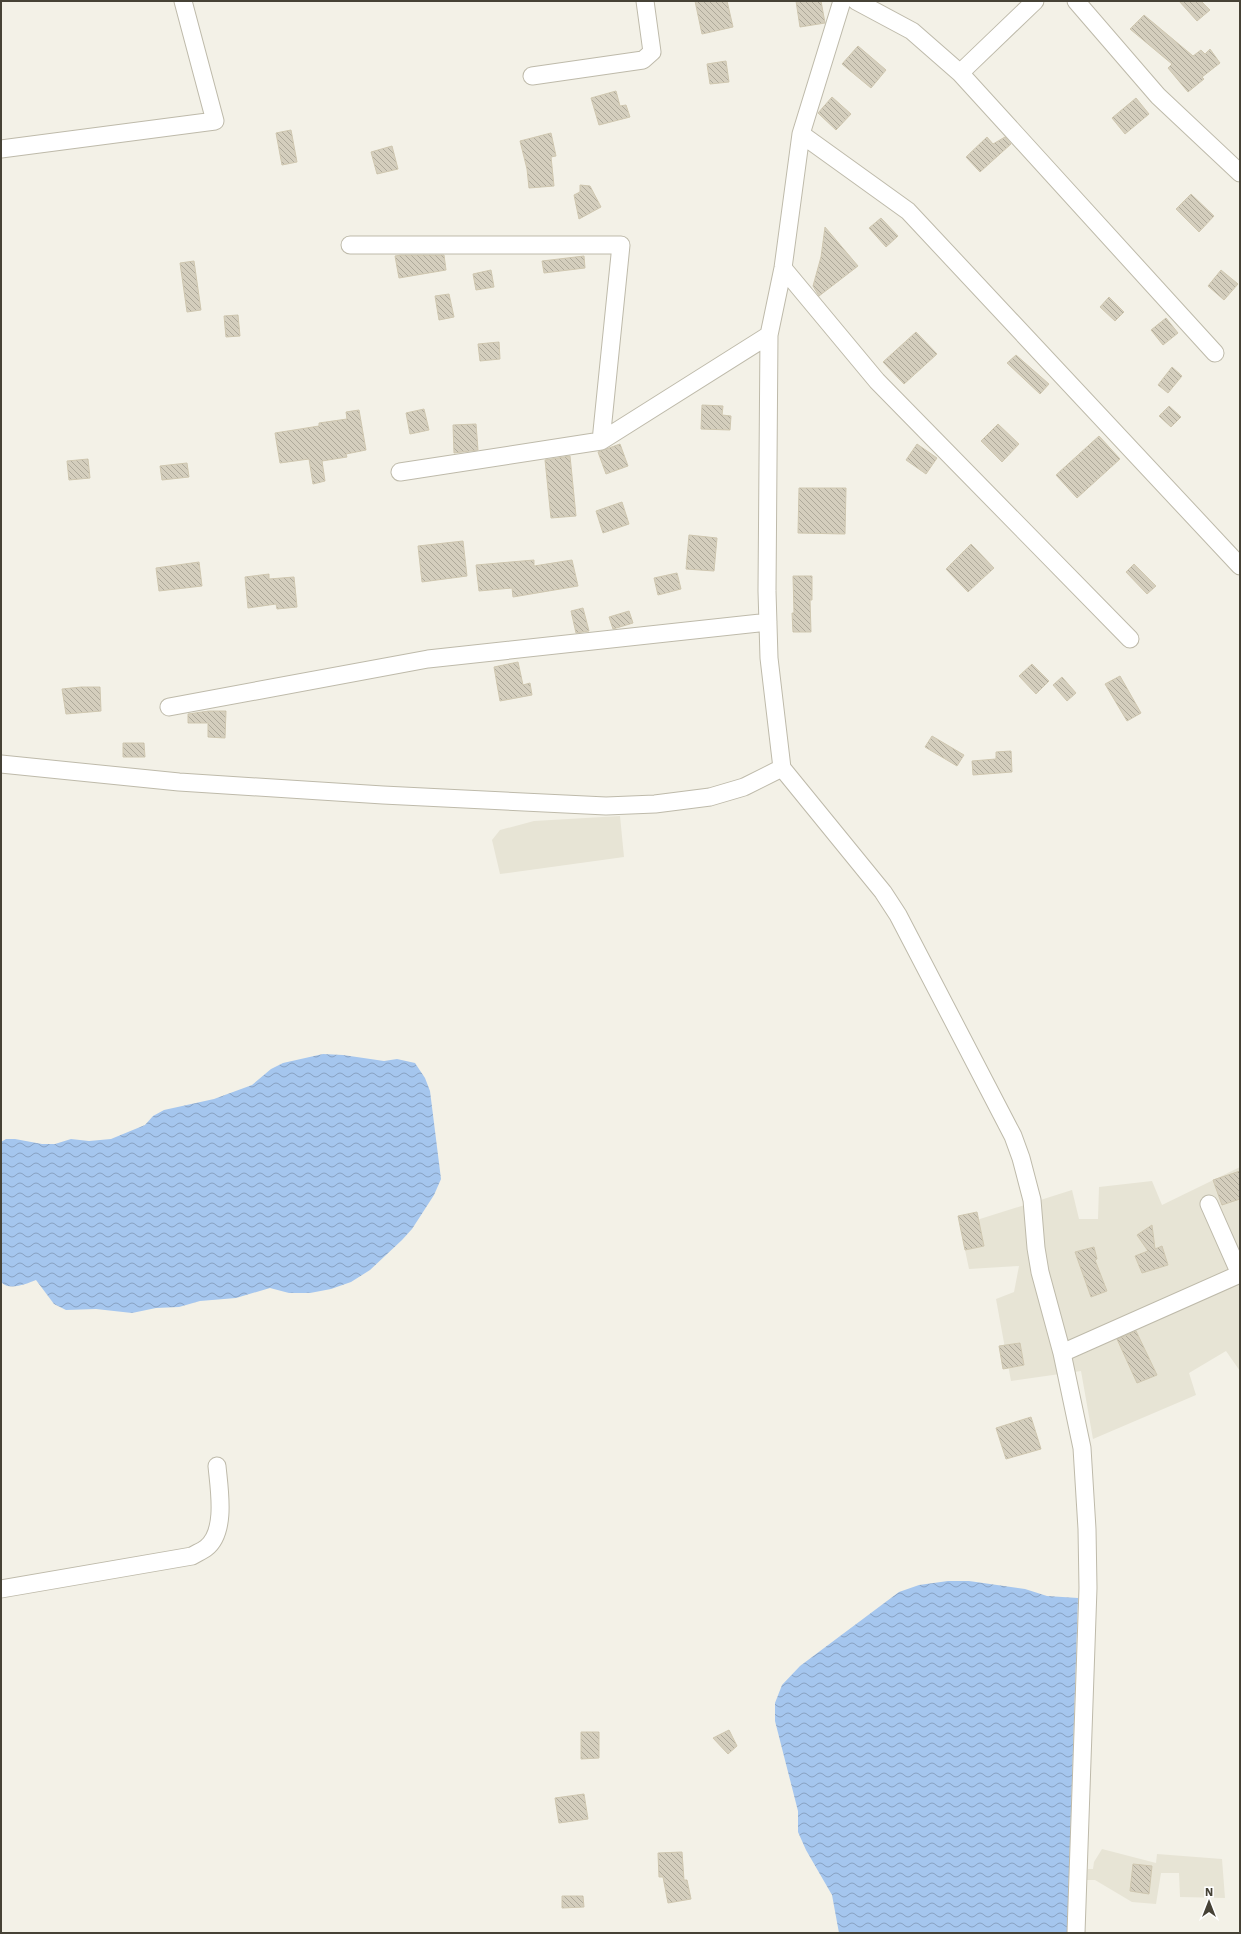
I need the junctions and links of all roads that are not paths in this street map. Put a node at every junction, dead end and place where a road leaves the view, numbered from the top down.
1 (183, 1) edge
2 (645, 1) edge
3 (842, 1) edge
4 (856, 1) edge
5 (1035, 1) edge
6 (1076, 1) edge
7 (960, 73) junction
8 (532, 76) dead end
9 (801, 134) junction
10 (1, 149) edge
11 (1240, 173) edge
12 (350, 245) dead end
13 (783, 268) junction
14 (769, 335) junction
15 (1215, 353) dead end
16 (601, 440) junction
17 (400, 472) dead end
18 (1240, 566) edge
19 (768, 622) junction
20 (1130, 639) dead end
21 (168, 707) dead end
22 (1, 764) edge
23 (782, 768) junction
24 (1209, 1204) dead end
25 (1062, 1352) junction
26 (216, 1466) dead end
27 (1, 1589) edge
28 (1076, 1933) edge

1 - 10 street
2 - 8 street
3 - 9 street
4 - 7 street
5 - 7 street
6 - 11 street
7 - 15 street
9 - 13 street
9 - 18 street
12 - 16 street
13 - 14 street
13 - 20 street
14 - 16 street
14 - 19 street
16 - 17 street
19 - 21 street
19 - 23 street
22 - 23 street
23 - 25 street
24 - 25 street
25 - 28 street
26 - 27 street

